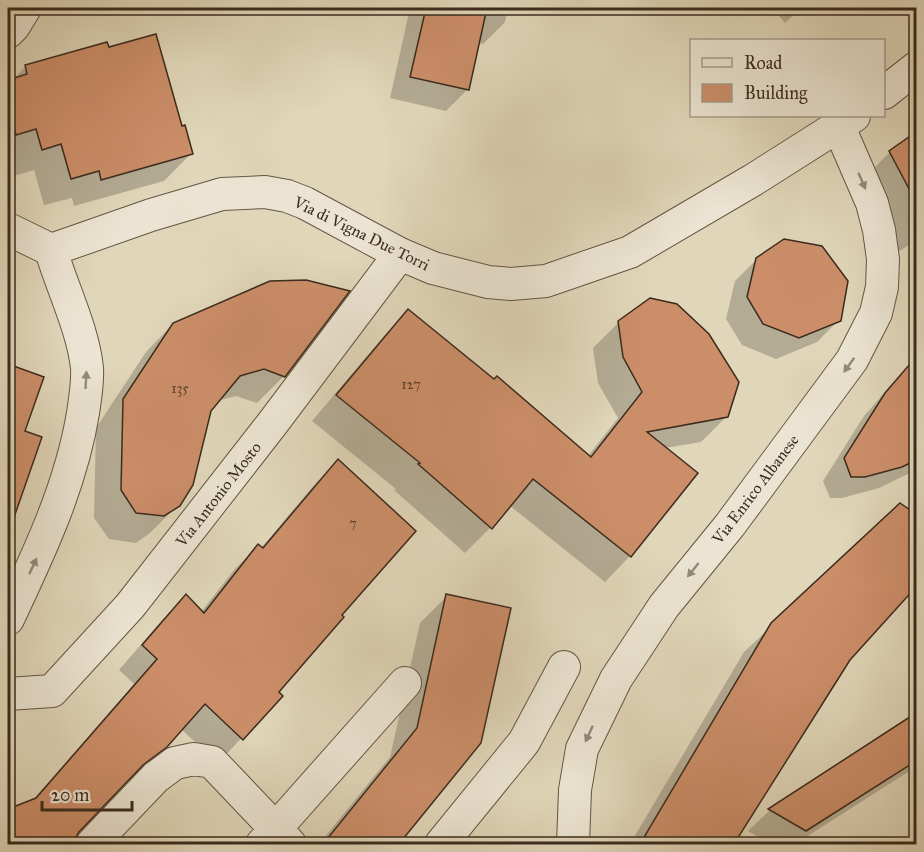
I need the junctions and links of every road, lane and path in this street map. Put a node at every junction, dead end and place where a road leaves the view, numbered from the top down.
1 (25, 8) edge
2 (8, 32) edge
3 (916, 68) edge
4 (885, 92) edge
5 (846, 121) edge
6 (8, 228) edge
7 (51, 250) junction
8 (400, 254) junction
9 (8, 619) edge
10 (564, 667) dead end
11 (405, 683) dead end
12 (8, 694) edge
13 (276, 839) edge
14 (92, 844) edge
15 (441, 844) edge
16 (573, 844) edge

1 - 2 street
3 - 4 street
5 - 8 street, Via di Vigna Due Torri
5 -> 16 street, Via Enrico Albanese
6 - 7 street
7 - 8 street, Via di Vigna Due Torri
9 -> 7 street
8 - 12 street, Via Antonio Mosto
10 - 15 street
11 - 13 street
13 - 14 street

